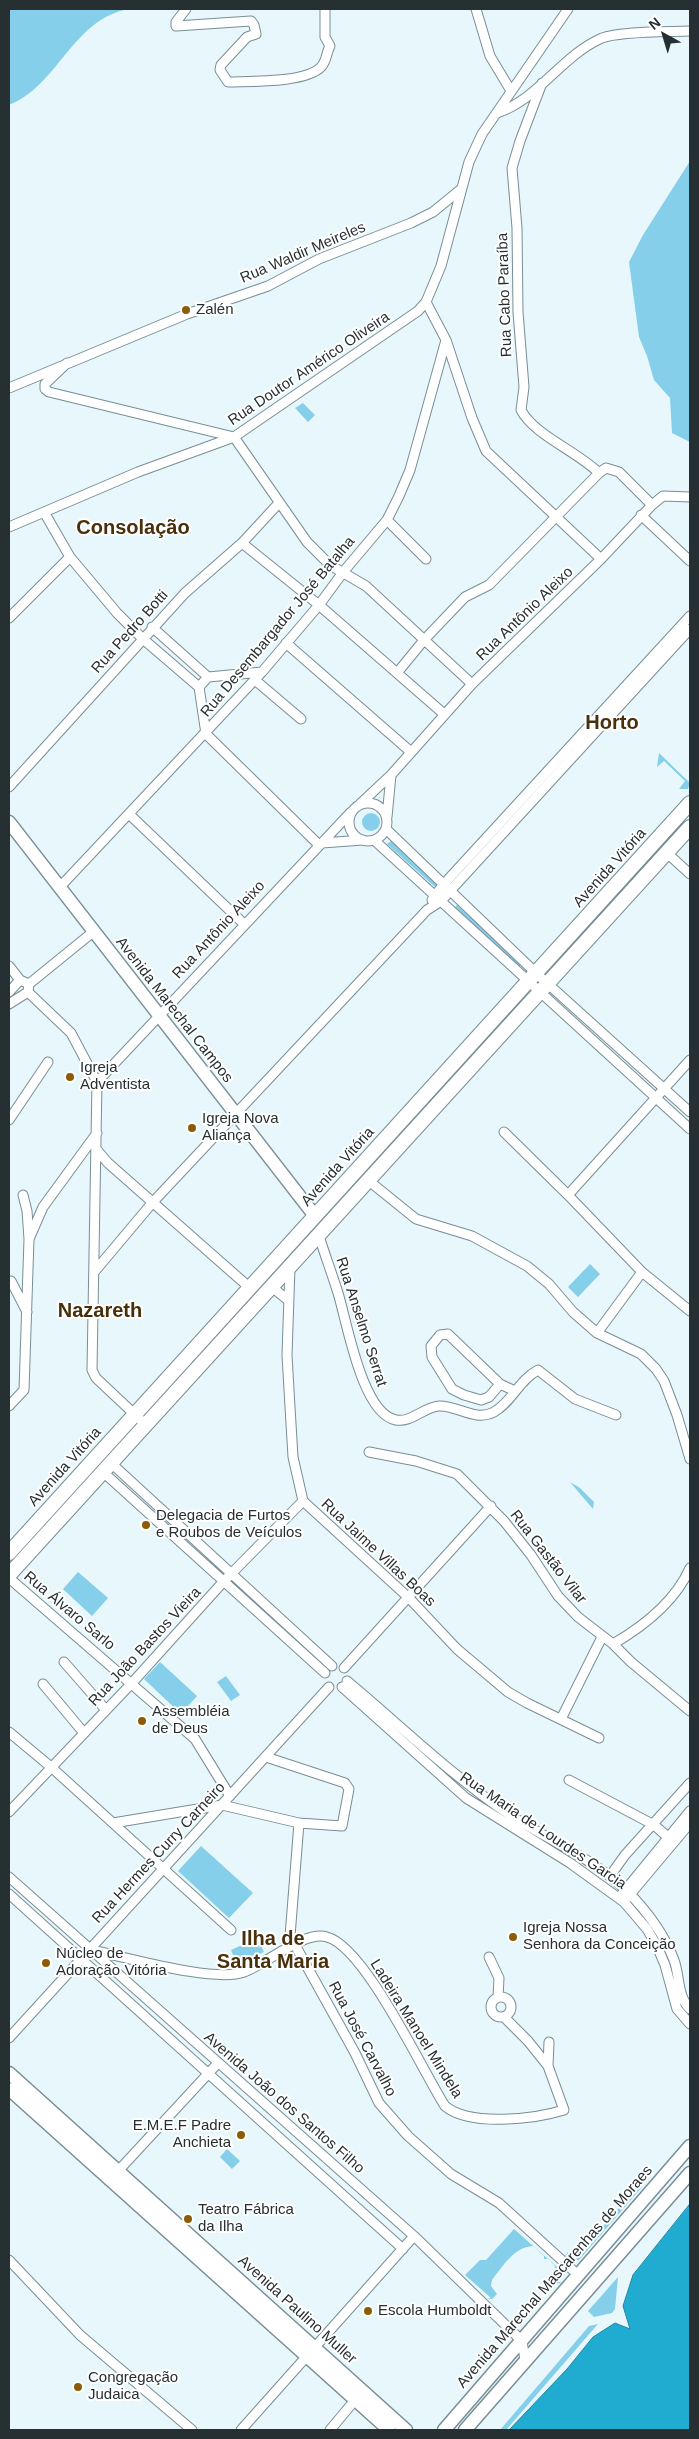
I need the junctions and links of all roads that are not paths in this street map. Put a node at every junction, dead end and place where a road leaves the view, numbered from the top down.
1 (186, 9) edge
2 (324, 9) edge
3 (476, 9) edge
4 (568, 9) edge
5 (690, 31) edge
6 (542, 84) junction
7 (511, 91) junction
8 (497, 113) junction
9 (460, 190) junction
10 (426, 302) junction
11 (446, 340) junction
12 (67, 363) junction
13 (9, 388) edge
14 (234, 437) junction
15 (599, 473) junction
16 (690, 497) edge
17 (279, 503) junction
18 (652, 505) junction
19 (44, 512) junction
20 (640, 515) junction
21 (555, 516) junction
22 (387, 520) junction
23 (9, 527) edge
24 (242, 543) junction
25 (70, 557) junction
26 (426, 559) dead end
27 (601, 559) junction
28 (690, 561) edge
29 (344, 571) junction
30 (319, 605) junction
31 (690, 616) edge
32 (9, 618) edge
33 (152, 628) junction
34 (690, 629) edge
35 (143, 639) junction
36 (424, 640) junction
37 (286, 643) junction
38 (262, 672) junction
39 (397, 673) junction
40 (208, 677) junction
41 (255, 680) junction
42 (472, 684) junction
43 (199, 687) junction
44 (444, 714) junction
45 (301, 720) dead end
46 (206, 734) junction
47 (411, 752) junction
48 (391, 775) junction
49 (9, 787) edge
50 (690, 803) edge
51 (360, 804) junction
52 (351, 812) junction
53 (129, 814) junction
54 (387, 818) junction
55 (9, 822) edge
56 (690, 827) edge
57 (386, 829) junction
58 (363, 840) junction
59 (374, 840) junction
60 (320, 844) junction
61 (667, 853) junction
62 (690, 874) edge
63 (59, 888) junction
64 (447, 888) junction
65 (437, 898) junction
66 (244, 924) junction
67 (92, 932) junction
68 (9, 966) edge
69 (532, 978) junction
70 (20, 980) junction
71 (29, 988) junction
72 (544, 989) junction
73 (9, 992) edge
74 (10, 1005) edge
75 (158, 1015) junction
76 (690, 1060) edge
77 (48, 1062) dead end
78 (97, 1082) junction
79 (664, 1088) junction
80 (656, 1097) junction
81 (690, 1112) edge
82 (236, 1114) junction
83 (9, 1120) edge
84 (690, 1129) edge
85 (96, 1132) junction
86 (504, 1132) dead end
87 (97, 1150) junction
88 (108, 1163) junction
89 (95, 1172) junction
90 (369, 1180) junction
91 (23, 1195) dead end
92 (570, 1197) junction
93 (153, 1202) junction
94 (315, 1216) junction
95 (319, 1236) junction
96 (29, 1239) junction
97 (308, 1248) junction
98 (290, 1267) junction
99 (95, 1271) junction
100 (642, 1272) junction
101 (11, 1281) dead end
102 (272, 1287) junction
103 (250, 1288) junction
104 (289, 1301) junction
105 (690, 1311) edge
106 (28, 1313) junction
107 (597, 1333) junction
108 (500, 1384) junction
109 (515, 1391) junction
110 (9, 1406) edge
111 (134, 1414) junction
112 (616, 1415) dead end
113 (146, 1425) junction
114 (370, 1452) dead end
115 (690, 1459) edge
116 (107, 1468) junction
117 (303, 1501) junction
118 (491, 1506) junction
119 (9, 1553) edge
120 (690, 1568) edge
121 (232, 1573) junction
122 (9, 1576) edge
123 (224, 1581) junction
124 (409, 1598) junction
125 (602, 1637) junction
126 (613, 1644) junction
127 (64, 1662) dead end
128 (332, 1666) junction
129 (344, 1668) junction
130 (325, 1673) junction
131 (132, 1683) junction
132 (43, 1684) dead end
133 (345, 1684) junction
134 (329, 1687) junction
135 (106, 1710) junction
136 (690, 1711) edge
137 (561, 1719) junction
138 (9, 1732) edge
139 (84, 1732) junction
140 (599, 1738) dead end
141 (266, 1757) junction
142 (51, 1767) junction
143 (569, 1780) dead end
144 (690, 1783) edge
145 (230, 1796) junction
146 (222, 1805) junction
147 (9, 1812) edge
148 (690, 1812) edge
149 (690, 1822) edge
150 (113, 1823) junction
151 (299, 1823) junction
152 (654, 1825) junction
153 (526, 1830) junction
154 (669, 1838) junction
155 (164, 1869) junction
156 (610, 1876) junction
157 (10, 1881) edge
158 (628, 1892) junction
159 (9, 1894) edge
160 (621, 1900) junction
161 (231, 1930) dead end
162 (295, 1944) junction
163 (89, 1949) junction
164 (489, 1957) dead end
165 (80, 1958) junction
166 (498, 1997) junction
167 (690, 2009) edge
168 (504, 2018) junction
169 (690, 2024) edge
170 (9, 2038) edge
171 (549, 2042) dead end
172 (218, 2063) junction
173 (548, 2066) junction
174 (9, 2073) edge
175 (209, 2074) junction
176 (9, 2089) edge
177 (52, 2120) junction
178 (87, 2142) junction
179 (690, 2146) edge
180 (76, 2150) junction
181 (119, 2170) junction
182 (690, 2173) edge
183 (414, 2236) junction
184 (403, 2249) junction
185 (9, 2260) edge
186 (577, 2274) junction
187 (522, 2341) junction
188 (311, 2352) junction
189 (525, 2360) junction
190 (355, 2400) junction
191 (192, 2430) edge
192 (241, 2430) edge
193 (330, 2430) edge
194 (389, 2430) edge
195 (406, 2430) edge
196 (444, 2430) edge
197 (465, 2430) edge

1 - 2 street
3 - 7 street
4 - 7 street, Rua Doutor Américo Oliveira
5 - 6 street
6 - 8 street
6 - 15 street, Rua Cabo Paraíba
7 - 8 street, Rua Doutor Américo Oliveira
8 - 9 street, Rua Doutor Américo Oliveira
9 - 10 street, Rua Doutor Américo Oliveira
9 - 12 street, Rua Waldir Meireles
10 - 11 street
10 - 14 street, Rua Doutor Américo Oliveira
11 - 21 street
11 - 22 street, Rua Desembargador José Batalha
12 - 13 street, Rua Waldir Meireles
12 - 14 street, Rua Waldir Meireles
14 - 17 street
14 - 19 street, Rua Doutor Américo Oliveira
15 - 18 street
15 - 21 street
16 - 18 street, Rua Antônio Aleixo
17 - 24 street, Rua Pedro Botti
17 - 29 street
18 - 20 street, Rua Antônio Aleixo
19 - 23 street, Rua Doutor Américo Oliveira
19 - 25 street
20 - 27 street, Rua Antônio Aleixo
20 - 28 street
21 - 27 street
21 - 36 street
22 - 26 street
22 - 29 street, Rua Desembargador José Batalha
24 - 30 street
24 - 33 street, Rua Pedro Botti
25 - 32 street
25 - 35 street
27 - 42 street, Rua Antônio Aleixo
29 - 30 street, Rua Desembargador José Batalha
29 - 36 street
30 - 37 street, Rua Desembargador José Batalha
30 - 39 street
31 - 64 street
33 - 35 street, Rua Pedro Botti
33 - 40 street
34 - 64 street
35 - 43 street
35 - 49 street, Rua Pedro Botti
36 - 39 street
36 - 42 street
37 - 38 street, Rua Desembargador José Batalha
37 - 47 street
38 - 40 street
38 - 41 street, Rua Desembargador José Batalha
39 - 44 street
40 - 43 street
41 - 45 street
41 - 46 street, Rua Desembargador José Batalha
42 - 44 street, Rua Antônio Aleixo
43 - 46 street
44 - 47 street, Rua Antônio Aleixo
46 - 53 street, Rua Desembargador José Batalha
46 - 60 street
47 - 48 street, Rua Antônio Aleixo
48 - 51 street, Rua Antônio Aleixo
48 - 54 street
50 - 69 main road, Avenida Vitória
51 - 52 street
51 - 54 street
52 - 58 street
52 - 60 street, Rua Antônio Aleixo
53 - 63 street, Rua Desembargador José Batalha
53 - 66 street
54 - 57 street
55 - 63 main road, Avenida Marechal Campos
56 - 61 main road, Avenida Vitória
57 - 59 street
57 - 64 street
58 - 59 street
58 - 60 street
59 - 65 street
60 - 66 street, Rua Antônio Aleixo
61 - 62 street
61 - 72 main road, Avenida Vitória
63 - 67 main road, Avenida Marechal Campos
64 - 65 street
64 - 69 street
65 - 69 street
65 - 82 street
66 - 75 street, Rua Antônio Aleixo
67 - 71 street
67 - 75 main road, Avenida Marechal Campos
68 - 70 street
69 - 72 street
69 - 94 main road, Avenida Vitória
70 - 71 street
70 - 73 street
71 - 74 street
71 - 78 street
72 - 79 street
72 - 80 street
72 - 90 main road, Avenida Vitória
75 - 78 street, Rua Antônio Aleixo
75 - 82 main road, Avenida Marechal Campos
76 - 79 street
77 - 83 street
78 - 85 street
79 - 80 street
79 - 81 street
80 - 84 street
80 - 92 street
82 - 93 street
82 - 94 main road, Avenida Marechal Campos
85 - 87 street
85 - 96 street
86 - 92 street
87 - 88 street
87 - 89 street
88 - 89 street
88 - 93 street
89 - 99 street
90 - 95 main road, Avenida Vitória
90 - 107 street
91 - 96 street
92 - 100 street
93 - 99 street
93 - 103 street
94 - 97 main road
94 - 103 main road, Avenida Vitória
95 - 97 main road, Avenida Vitória
95 - 109 street, Rua Anselmo Serrat
96 - 106 street
97 - 98 main road, Avenida Vitória
98 - 102 main road, Avenida Vitória
98 - 104 street, Rua Jaime Villas Boas
99 - 111 street
100 - 105 street
100 - 107 street
101 - 106 street
102 - 104 street
102 - 113 main road, Avenida Vitória
103 - 111 main road, Avenida Vitória
104 - 117 street, Rua Jaime Villas Boas
106 - 110 street
107 - 115 street
108 - 108 street
108 - 109 street
109 - 112 street, Rua Anselmo Serrat
111 - 113 street
111 - 119 main road, Avenida Vitória
113 - 116 main road, Avenida Vitória
114 - 118 street, Rua Gastão Vilar
116 - 121 street
116 - 122 main road, Avenida Vitória
116 - 123 street
117 - 121 street, Rua João Bastos Vieira
117 - 124 street, Rua Jaime Villas Boas
118 - 124 street
118 - 125 street, Rua Gastão Vilar
120 - 126 street
121 - 123 street, Rua João Bastos Vieira
121 - 128 street
122 - 131 street, Rua Álvaro Sarlo
123 - 130 street
123 - 131 street, Rua João Bastos Vieira
124 - 129 street
124 - 137 street, Rua Jaime Villas Boas
125 - 126 street, Rua Gastão Vilar
125 - 137 street
126 - 136 street, Rua Gastão Vilar
127 - 135 street
128 - 129 street
128 - 130 street
129 - 133 street
130 - 134 street
131 - 135 street, Rua João Bastos Vieira
131 - 145 street, Rua Álvaro Sarlo
132 - 139 street
133 - 134 street
133 - 153 street, Rua Maria de Lourdes Garcia
134 - 141 street, Rua Hermes Curry Carneiro
135 - 139 street, Rua João Bastos Vieira
137 - 140 street, Rua Jaime Villas Boas
138 - 142 street
139 - 142 street, Rua João Bastos Vieira
141 - 145 street, Rua Hermes Curry Carneiro
141 - 151 street
142 - 147 street, Rua João Bastos Vieira
142 - 150 street
143 - 152 street
144 - 152 street
145 - 146 street, Rua Hermes Curry Carneiro
146 - 150 street
146 - 151 street
146 - 155 street, Rua Hermes Curry Carneiro
148 - 154 street
149 - 158 street
150 - 155 street
151 - 162 street, Rua José Carvalho
152 - 154 street
152 - 156 street
153 - 156 street, Rua Maria de Lourdes Garcia
153 - 160 street, Rua Maria de Lourdes Garcia
154 - 158 street
155 - 161 street
155 - 163 street, Rua Hermes Curry Carneiro
156 - 158 street, Rua Maria de Lourdes Garcia
157 - 163 street, Avenida João dos Santos Filho
158 - 160 street
158 - 167 street, Rua Maria de Lourdes Garcia
159 - 165 street, Avenida João dos Santos Filho
160 - 169 street, Rua Maria de Lourdes Garcia
162 - 163 street, Ladeira Manoel Mindela
162 - 173 street, Ladeira Manoel Mindela
162 - 186 street, Rua José Carvalho
163 - 165 street, Rua Hermes Curry Carneiro
163 - 172 street, Avenida João dos Santos Filho
164 - 166 street, Ladeira Manoel Mindela
165 - 170 street, Rua Hermes Curry Carneiro
165 - 175 street, Avenida João dos Santos Filho
166 - 168 street
166 - 168 street, Ladeira Manoel Mindela
168 - 173 street, Ladeira Manoel Mindela
171 - 173 street, Ladeira Manoel Mindela
172 - 175 street
172 - 183 street, Avenida João dos Santos Filho
174 - 177 main road, Avenida Paulino Muller
175 - 181 street
175 - 184 street, Avenida João dos Santos Filho
176 - 177 main road, Avenida Paulino Muller
177 - 178 main road, Avenida Paulino Muller
177 - 180 main road, Avenida Paulino Muller
178 - 180 main road
178 - 181 main road, Avenida Paulino Muller
179 - 186 main road, Avenida Marechal Mascarenhas de Moraes
180 - 188 main road, Avenida Paulino Muller
181 - 188 main road, Avenida Paulino Muller
182 - 189 main road
183 - 184 street
183 - 187 street, Avenida João dos Santos Filho
184 - 188 street
185 - 191 street
186 - 187 main road, Avenida Marechal Mascarenhas de Moraes
187 - 189 street
187 - 196 main road, Avenida Marechal Mascarenhas de Moraes
188 - 190 main road, Avenida Paulino Muller
188 - 192 street
188 - 195 main road, Avenida Paulino Muller
189 - 197 main road
190 - 193 street
190 - 194 main road, Avenida Paulino Muller

